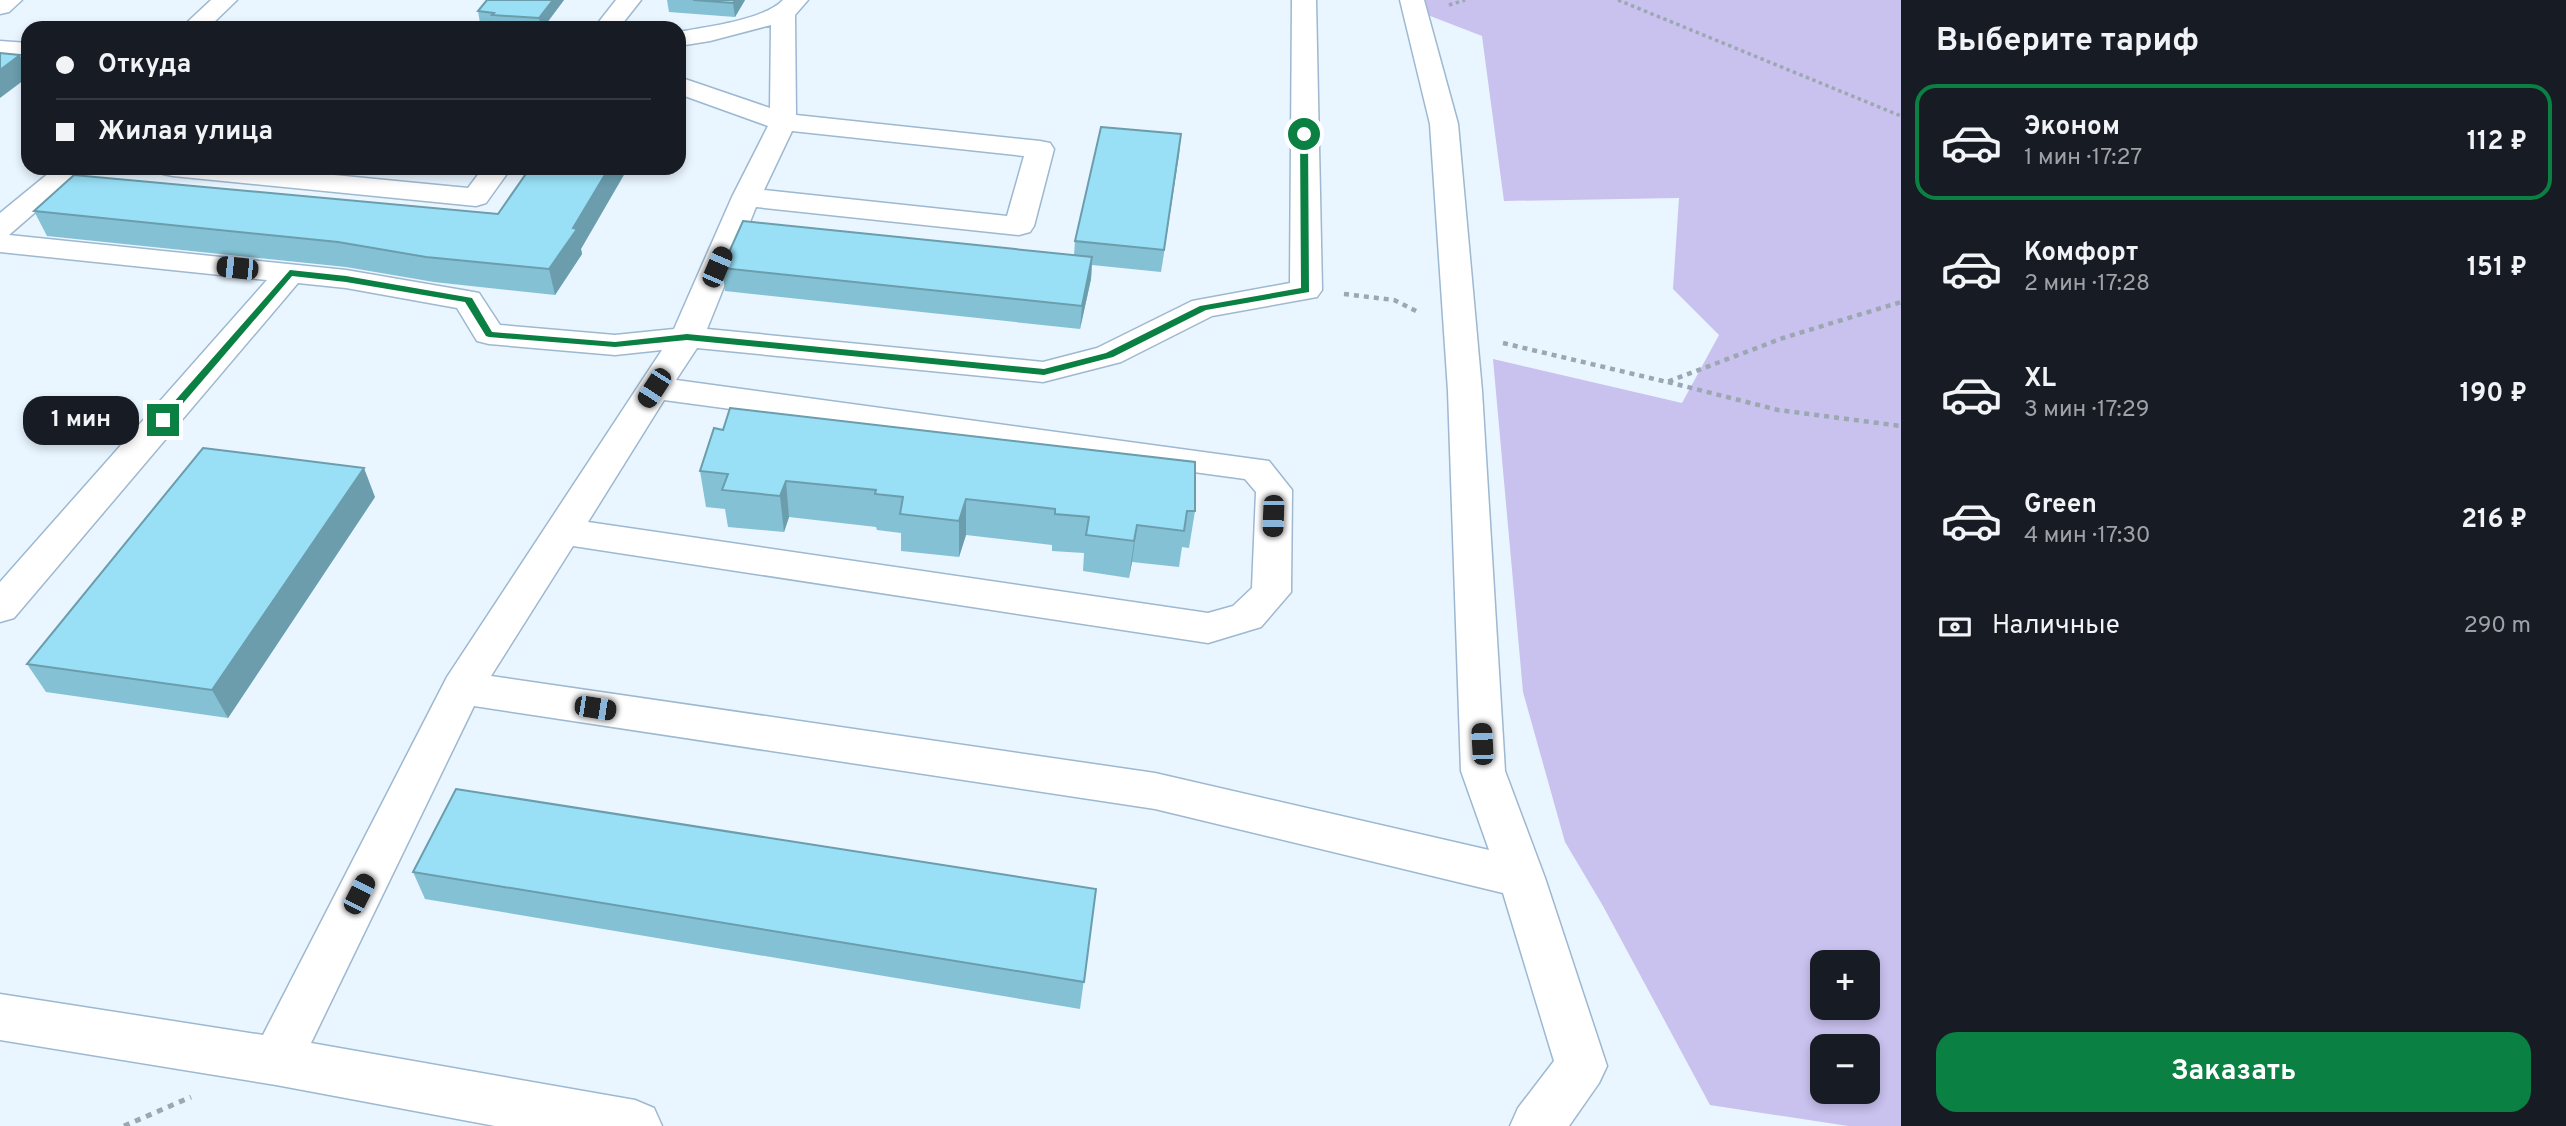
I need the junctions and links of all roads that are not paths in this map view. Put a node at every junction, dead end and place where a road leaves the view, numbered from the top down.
1 (10, 0) edge
2 (225, 0) edge
3 (629, 0) edge
4 (1304, 0) edge
5 (1412, 0) edge
6 (0, 7) edge
7 (790, 7) edge
8 (201, 21) edge
9 (612, 21) edge
10 (686, 38) edge
11 (0, 49) edge
12 (21, 50) edge
13 (686, 87) edge
14 (783, 122) junction
15 (64, 175) edge
16 (246, 175) edge
17 (492, 175) edge
18 (746, 197) junction
19 (0, 228) edge
20 (0, 243) edge
21 (290, 273) junction
22 (687, 337) junction
23 (654, 388) junction
24 (563, 531) junction
25 (0, 608) edge
26 (462, 688) junction
27 (1522, 878) junction
28 (0, 1017) edge
29 (276, 1060) junction
30 (635, 1126) edge
31 (1536, 1126) edge

1 - 6 street
2 - 8 street
3 - 9 street
4 - 22 street
5 - 27 street
7 - 10 street
7 - 14 street
11 - 12 street
13 - 14 street
14 - 18 street
14 - 18 street
15 - 19 street
16 - 17 street
18 - 22 street
20 - 21 street
21 - 22 street
21 - 25 street
22 - 23 street
23 - 24 street
23 - 24 street
24 - 26 street
26 - 27 street
26 - 29 street
27 - 31 street
28 - 29 street
29 - 30 street

